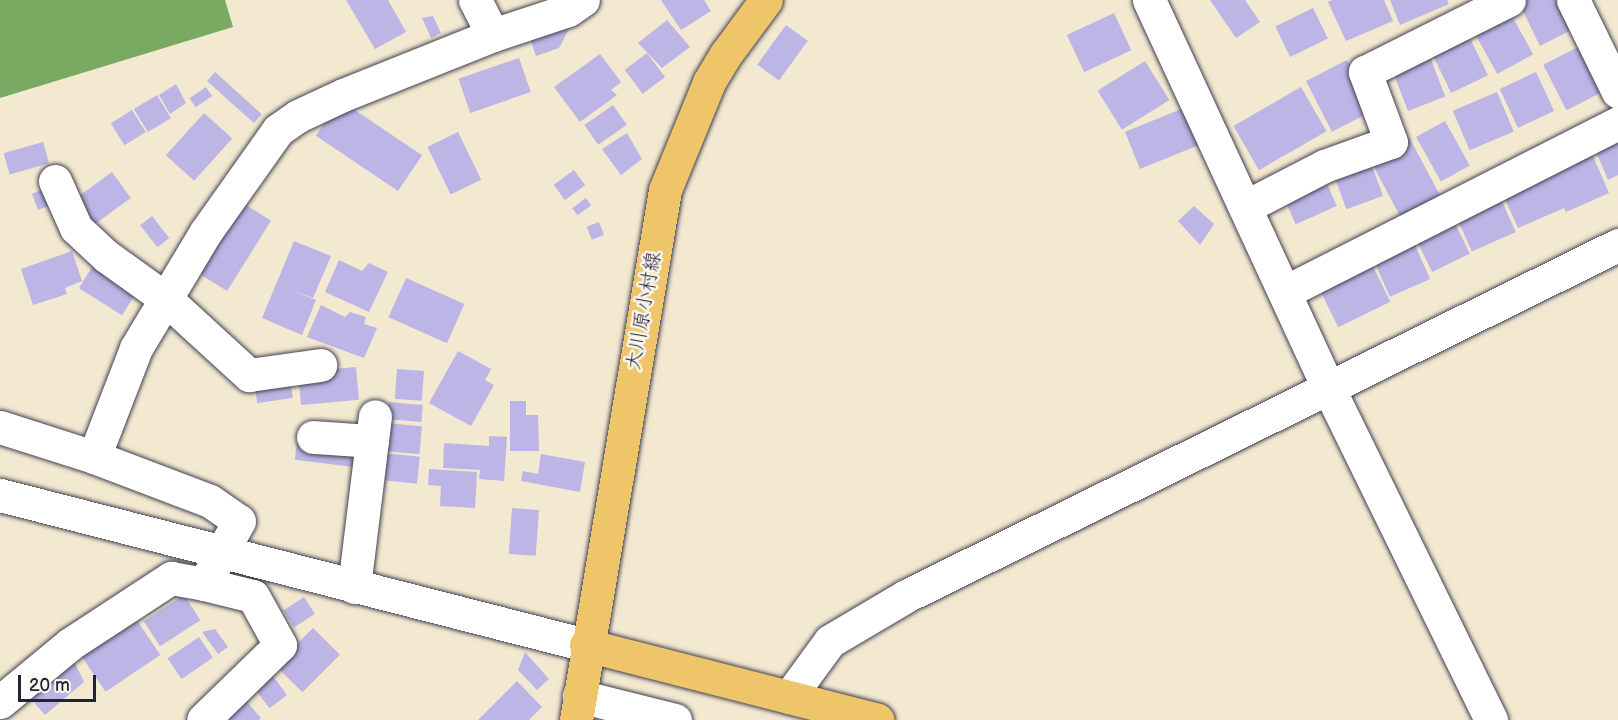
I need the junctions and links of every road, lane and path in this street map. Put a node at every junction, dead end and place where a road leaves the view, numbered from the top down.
1 (475, 0) edge
2 (583, 0) edge
3 (766, 0) edge
4 (1509, 0) edge
5 (1574, 0) edge
6 (1150, 1) edge
7 (493, 35) junction
8 (1618, 92) edge
9 (1618, 123) edge
10 (55, 181) dead end
11 (1245, 207) junction
12 (1618, 245) edge
13 (1285, 292) junction
14 (166, 299) junction
15 (306, 358) dead end
16 (1328, 387) junction
17 (0, 427) edge
18 (313, 437) dead end
19 (94, 457) junction
20 (0, 495) edge
21 (223, 554) junction
22 (204, 584) junction
23 (354, 587) junction
24 (586, 645) junction
25 (789, 697) junction
26 (0, 702) edge
27 (578, 708) edge
28 (203, 720) edge
29 (675, 720) edge
30 (878, 720) edge
31 (1491, 720) edge

1 - 7 street
2 - 7 street
3 - 24 main road, 大川原小村線
4 - 11 street
5 - 8 street
6 - 11 street
7 - 14 street
9 - 13 street
10 - 14 street
11 - 13 street
12 - 16 street
13 - 16 street
14 - 15 street
14 - 19 street
16 - 25 street
16 - 31 street
17 - 19 street
18 - 23 street
19 - 21 street
20 - 21 street
21 - 22 street
21 - 23 street
22 - 26 street
22 - 28 street
23 - 24 street
24 - 25 main road
24 - 27 main road, 大川原小村線
25 - 30 main road
27 - 29 street

